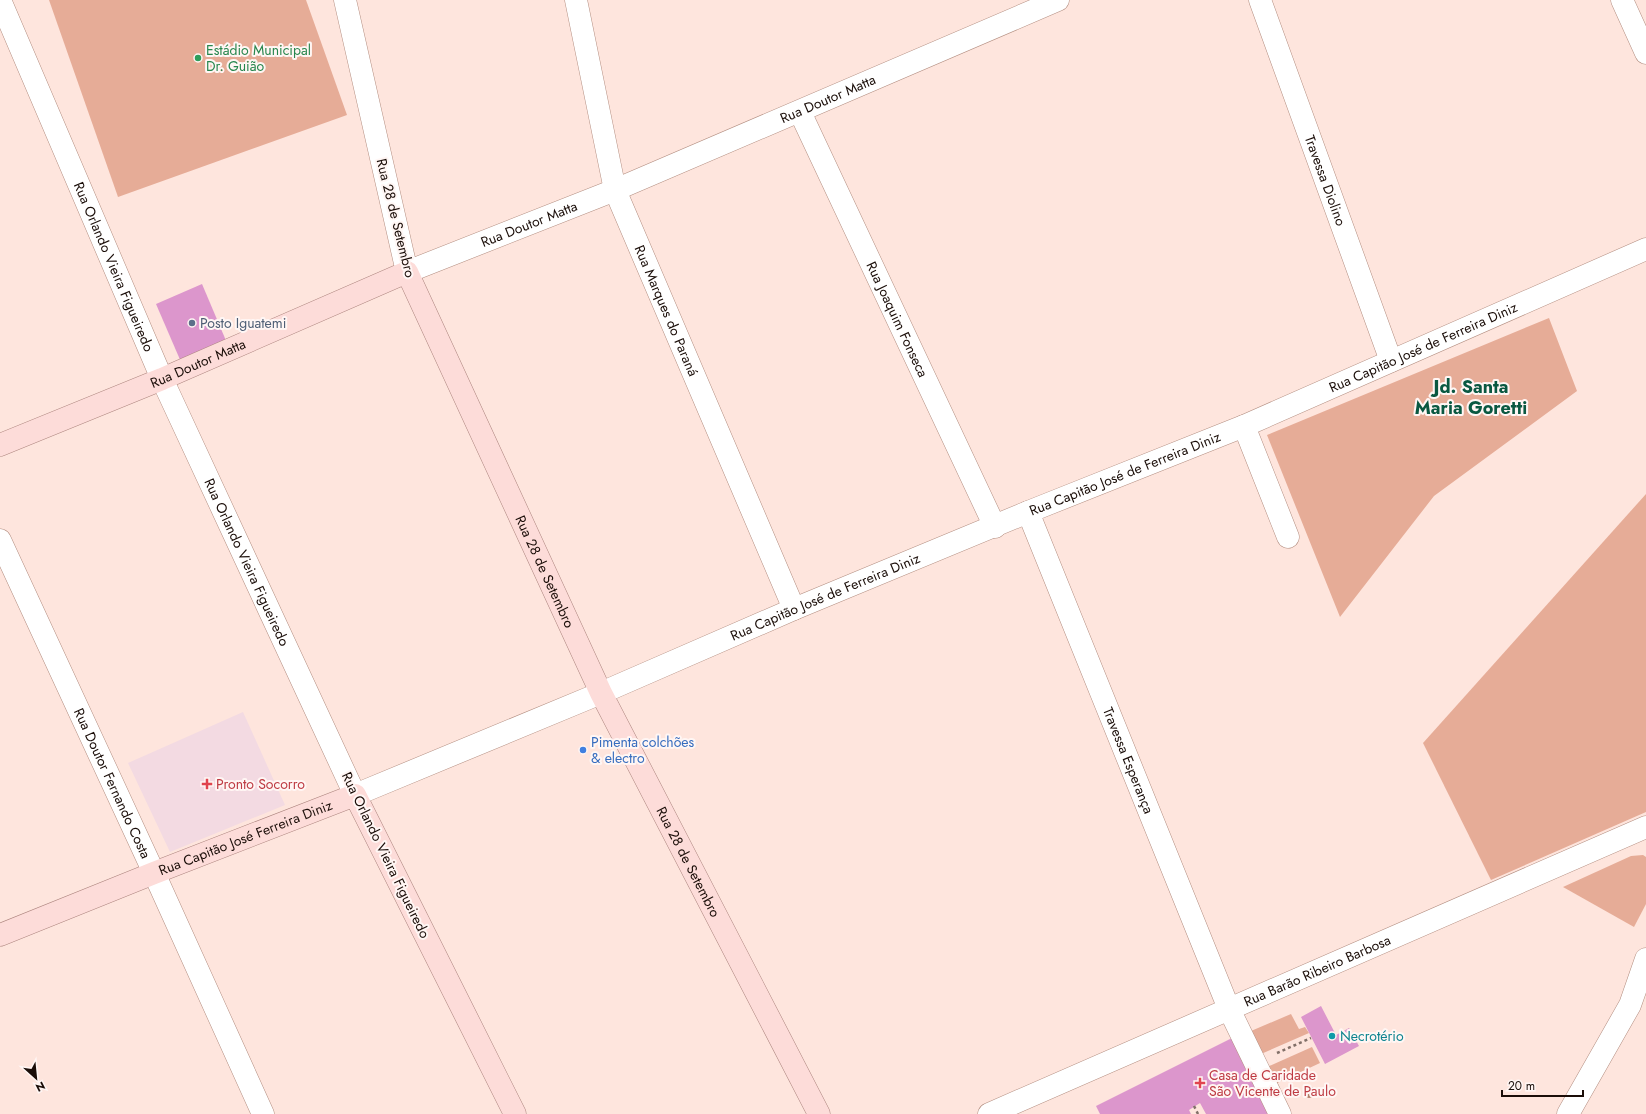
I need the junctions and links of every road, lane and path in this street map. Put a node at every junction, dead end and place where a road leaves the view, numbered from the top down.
1 (0, 0) edge
2 (345, 0) edge
3 (576, 0) edge
4 (1058, 0) edge
5 (1260, 0) edge
6 (1622, 0) edge
7 (1646, 53) edge
8 (800, 112) junction
9 (615, 190) junction
10 (1646, 249) edge
11 (406, 272) junction
12 (1391, 361) junction
13 (162, 379) junction
14 (1244, 426) junction
15 (0, 445) edge
16 (1028, 512) junction
17 (995, 526) junction
18 (1288, 537) dead end
19 (0, 540) edge
20 (794, 609) junction
21 (601, 693) junction
22 (355, 795) junction
23 (1646, 827) edge
24 (154, 873) junction
25 (0, 935) edge
26 (1646, 959) edge
27 (1229, 1008) junction
28 (1311, 1038) dead end
29 (1255, 1062) junction
30 (1194, 1106) dead end
31 (263, 1114) edge
32 (515, 1114) edge
33 (819, 1114) edge
34 (989, 1114) edge
35 (1198, 1114) edge
36 (1280, 1114) edge
37 (1568, 1114) edge

1 - 13 street, Rua Orlando Vieira Figueiredo
2 - 11 street, Rua 28 de Setembro
3 - 9 street, Rua Marques do Paraná
4 - 8 street, Rua Doutor Matta
5 - 12 street, Travessa Diolino
6 - 7 street
8 - 9 street, Rua Doutor Matta
8 - 17 street, Rua Joaquim Fonseca
9 - 11 street, Rua Doutor Matta
9 - 20 street, Rua Marques do Paraná
10 - 12 street, Rua Capitão José de Ferreira Diniz
11 - 13 main road, Rua Doutor Matta
11 - 21 main road, Rua 28 de Setembro
12 - 14 street, Rua Capitão José de Ferreira Diniz
13 - 15 main road, Rua Doutor Matta
13 - 22 street, Rua Orlando Vieira Figueiredo
14 - 16 street, Rua Capitão José de Ferreira Diniz
14 - 18 street
16 - 17 street, Rua Capitão José de Ferreira Diniz
16 - 27 street, Travessa Esperança
17 - 20 street, Rua Capitão José de Ferreira Diniz
19 - 24 street, Rua Doutor Fernando Costa
20 - 21 street, Rua Capitão José de Ferreira Diniz
21 - 22 street, Rua Capitão José Ferreira Diniz
21 - 33 main road, Rua 28 de Setembro
22 - 24 main road, Rua Capitão José Ferreira Diniz
22 - 32 main road, Rua Orlando Vieira Figueiredo
23 - 27 street, Rua Barão Ribeiro Barbosa
24 - 25 main road, Rua Capitão José Ferreira Diniz
24 - 31 street, Rua Doutor Fernando Costa
26 - 37 street
27 - 29 street, Travessa Esperança
27 - 34 street, Rua Barão Ribeiro Barbosa
28 - 29 path
29 - 36 street, Travessa Esperança
30 - 35 path

